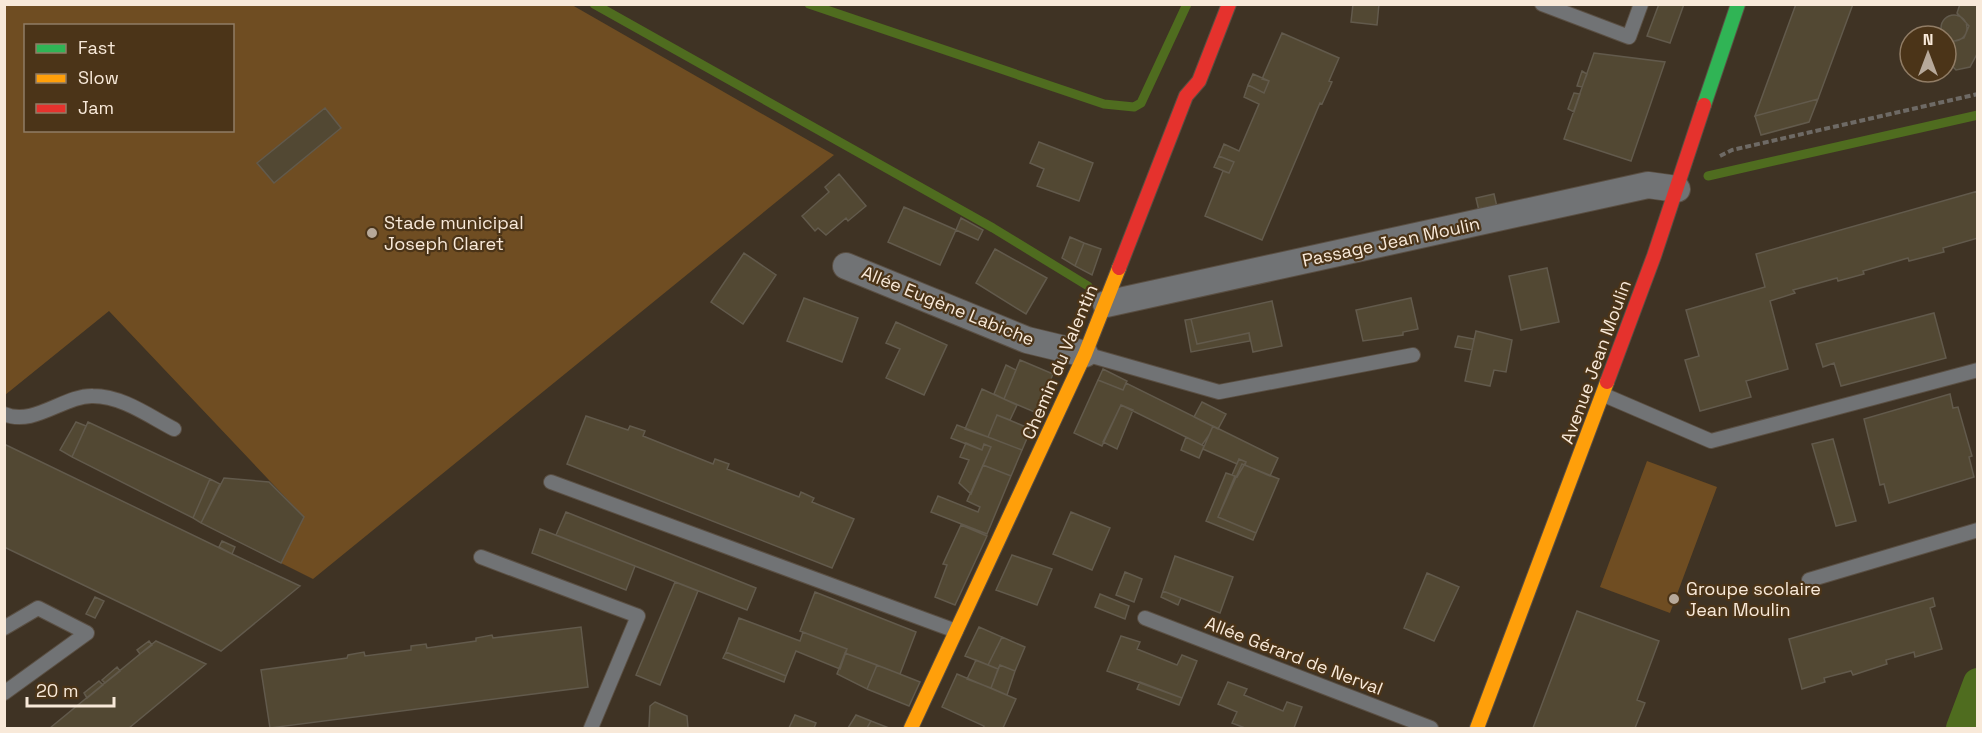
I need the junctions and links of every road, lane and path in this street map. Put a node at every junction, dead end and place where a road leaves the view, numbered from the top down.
1 (1229, 4) edge
2 (1542, 4) edge
3 (1641, 4) edge
4 (1738, 4) edge
5 (1977, 94) edge
6 (1713, 159) dead end
7 (1677, 189) junction
8 (846, 266) dead end
9 (1106, 304) junction
10 (1085, 354) junction
11 (1413, 355) dead end
12 (1977, 370) edge
13 (1604, 395) junction
14 (4, 414) edge
15 (174, 429) dead end
16 (551, 482) dead end
17 (1977, 530) edge
18 (482, 557) dead end
19 (1809, 580) dead end
20 (1145, 618) dead end
21 (4, 628) edge
22 (958, 632) junction
23 (4, 693) edge
24 (591, 729) edge
25 (911, 729) edge
26 (1431, 729) edge
27 (1477, 729) edge

1 - 9 street, Chemin du Valentin
2 - 3 lane
4 - 7 street, Avenue Jean Moulin
5 - 6 path
7 - 9 street, Passage Jean Moulin
7 - 13 street, Avenue Jean Moulin
8 - 10 street, Allée Eugène Labiche
9 - 10 street, Chemin du Valentin
10 - 11 lane
10 - 22 street, Chemin du Valentin
12 - 13 lane
13 - 27 street, Avenue Jean Moulin
14 - 15 lane
16 - 22 lane
17 - 19 lane
18 - 24 lane
20 - 26 lane, Allée Gérard de Nerval
21 - 23 lane
22 - 25 street, Chemin du Valentin

